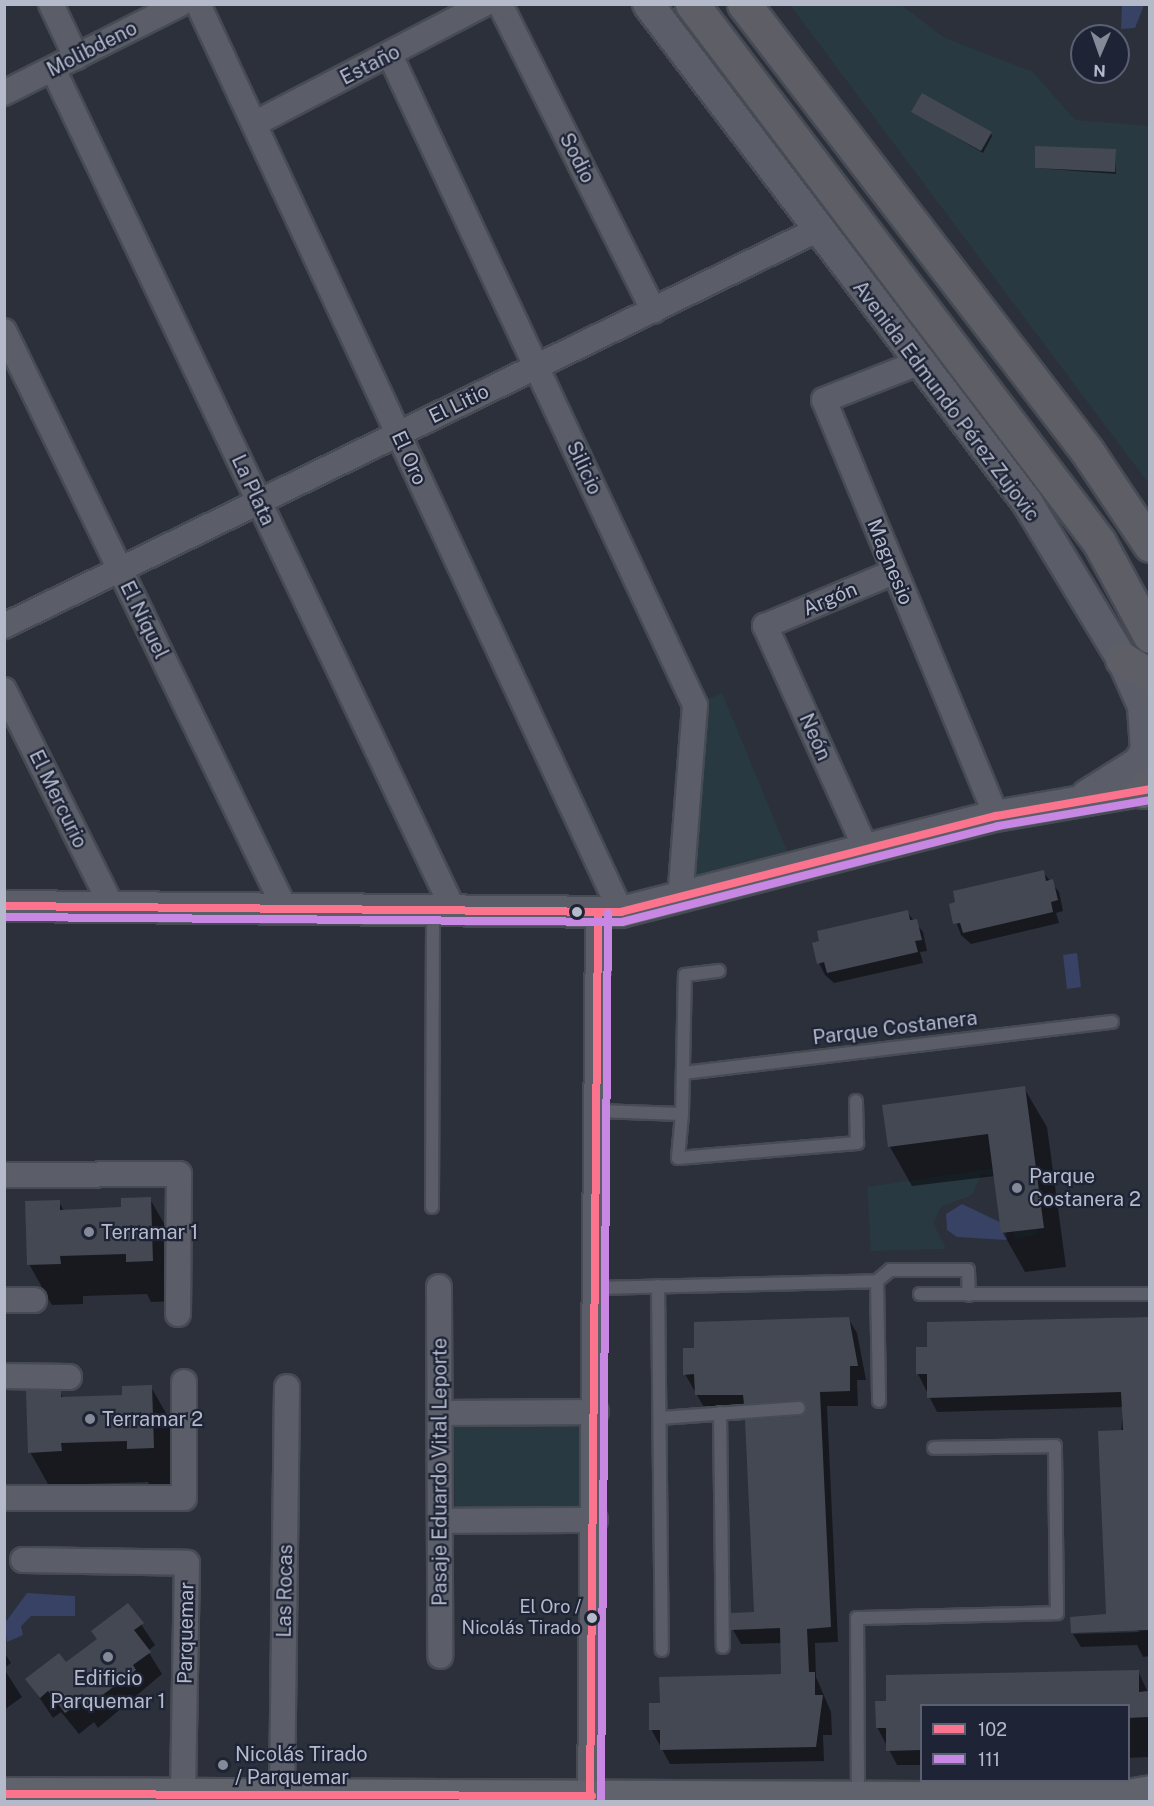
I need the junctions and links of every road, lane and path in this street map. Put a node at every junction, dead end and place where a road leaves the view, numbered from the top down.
1 (51, 4) edge
2 (485, 4) edge
3 (500, 4) edge
4 (648, 4) edge
5 (692, 4) edge
6 (744, 4) edge
7 (184, 5) edge
8 (390, 55) junction
9 (76, 57) junction
10 (52, 69) junction
11 (4, 93) edge
12 (254, 124) junction
13 (817, 230) junction
14 (654, 310) junction
15 (4, 331) edge
16 (918, 363) junction
17 (537, 367) junction
18 (398, 434) junction
19 (258, 502) junction
20 (1149, 545) edge
21 (120, 570) junction
22 (894, 572) junction
23 (4, 626) edge
24 (765, 626) joint
25 (1149, 636) edge
26 (1122, 659) junction
27 (1149, 676) edge
28 (4, 690) edge
29 (1147, 788) edge
30 (1077, 801) junction
31 (996, 816) junction
32 (865, 847) junction
33 (681, 898) junction
34 (4, 906) edge
35 (112, 907) junction
36 (285, 909) junction
37 (443, 911) junction
38 (609, 913) junction
39 (719, 971) dead end
40 (1112, 1022) dead end
41 (683, 1073) junction
42 (856, 1101) dead end
43 (597, 1111) junction
44 (682, 1114) junction
45 (4, 1175) edge
46 (432, 1207) dead end
47 (877, 1281) junction
48 (658, 1286) junction
49 (439, 1287) dead end
50 (597, 1288) junction
51 (920, 1294) dead end
52 (1149, 1294) edge
53 (969, 1295) junction
54 (4, 1300) edge
55 (34, 1300) dead end
56 (178, 1314) dead end
57 (4, 1376) edge
58 (69, 1377) dead end
59 (184, 1382) dead end
60 (287, 1387) dead end
61 (879, 1401) dead end
62 (799, 1408) dead end
63 (596, 1412) junction
64 (441, 1413) junction
65 (720, 1413) junction
66 (660, 1418) junction
67 (934, 1448) dead end
68 (4, 1498) edge
69 (595, 1520) junction
70 (441, 1521) junction
71 (24, 1560) dead end
72 (723, 1647) dead end
73 (662, 1650) dead end
74 (440, 1656) dead end
75 (1149, 1791) edge
76 (4, 1794) edge
77 (183, 1796) junction
78 (282, 1796) junction
79 (858, 1798) junction
80 (591, 1799) edge
81 (926, 1800) edge

1 - 9 street
2 - 8 street, Estaño
3 - 14 street, Sodio
4 - 13 street, Avenida Edmundo Pérez Zujovic
5 - 25 highway, Avenida Edmundo Pérez Zujovic
6 - 20 highway
7 - 9 street, Molibdeno
7 - 12 street, El Oro
8 - 12 street, Estaño
8 - 17 street, Silicio
9 - 10 street, Molibdeno
10 - 11 street, Molibdeno
10 - 19 street, La Plata
12 - 18 street, El Oro
13 - 14 street, El Litio
13 - 16 street, Avenida Edmundo Pérez Zujovic
14 - 17 street, El Litio
15 - 21 street, El Níquel
16 - 22 street, Magnesio
16 - 26 street, Avenida Edmundo Pérez Zujovic
17 - 18 street, El Litio
17 - 33 street, Silicio
18 - 19 street, El Litio
18 - 38 street, El Oro
19 - 21 street, El Litio
19 - 37 street, La Plata
21 - 23 street, El Litio
21 - 36 street, El Níquel
22 - 24 street, Argón
22 - 31 street, Magnesio
24 - 32 street, Neón
26 - 27 highway
26 - 30 street, Avenida Edmundo Pérez Zujovic
28 - 35 street, El Mercurio
29 - 30 street
30 - 31 street
31 - 32 street
32 - 33 street
33 - 38 street
34 - 35 street
35 - 36 street
36 - 37 street
37 - 38 street
37 - 46 lane
38 - 43 street, El Oro
39 - 41 lane
40 - 41 lane, Parque Costanera
41 - 44 lane
42 - 44 lane
43 - 44 lane
43 - 50 street, El Oro
45 - 56 street
47 - 48 lane
47 - 53 lane
47 - 61 lane
48 - 50 lane
48 - 66 lane
49 - 64 street, Pasaje Eduardo Vital Leporte
50 - 63 street, El Oro
51 - 53 lane
52 - 53 lane
54 - 55 street
57 - 58 street
59 - 68 street
60 - 78 street, Las Rocas
62 - 65 lane
63 - 64 street
63 - 69 street, El Oro
64 - 70 street, Pasaje Eduardo Vital Leporte
65 - 66 lane
65 - 72 lane
66 - 73 lane
67 - 79 lane
69 - 70 street
69 - 80 street, El Oro
70 - 74 street, Pasaje Eduardo Vital Leporte
71 - 77 street, Parquemar
75 - 81 main road
76 - 77 main road
77 - 78 main road
78 - 80 main road
79 - 80 main road
79 - 81 main road

